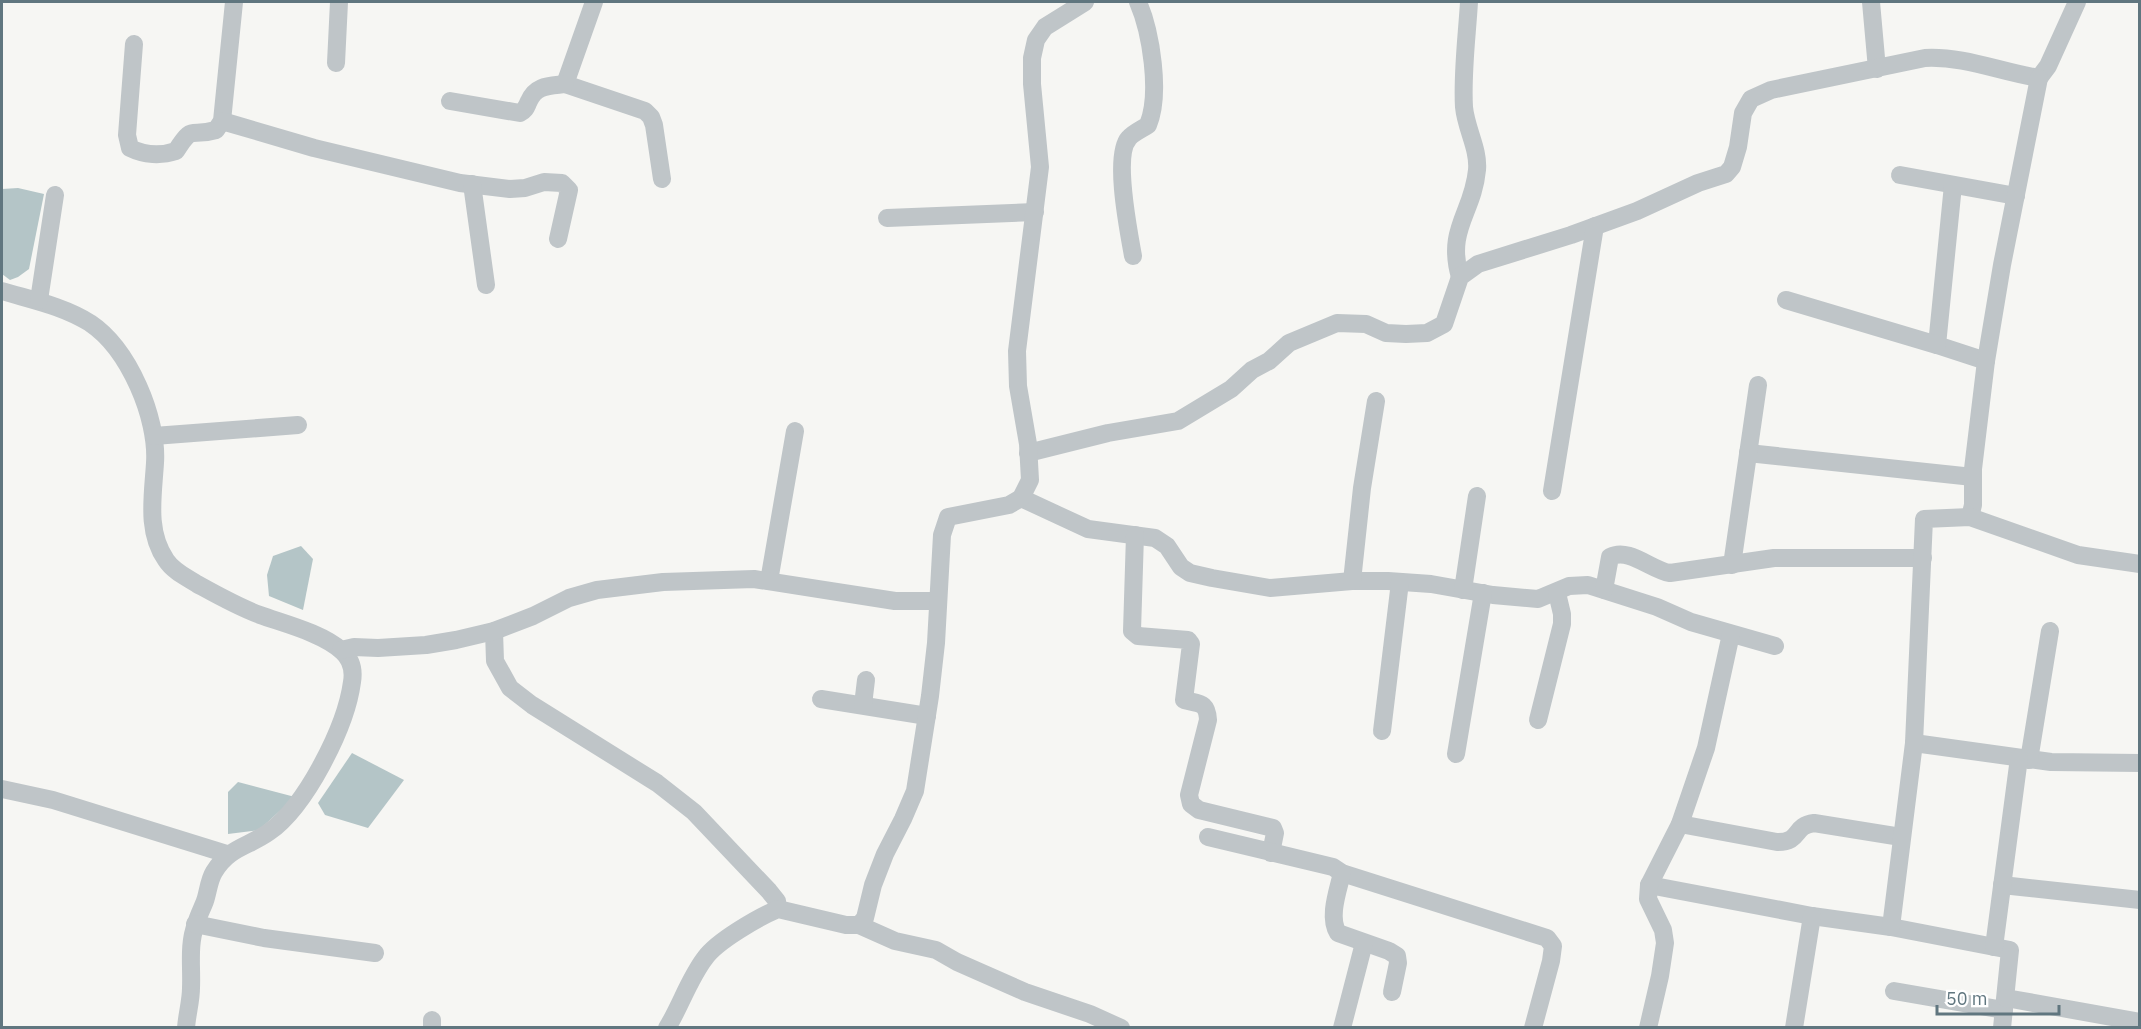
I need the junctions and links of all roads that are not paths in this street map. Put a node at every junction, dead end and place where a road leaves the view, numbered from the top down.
1 (234, 2) edge
2 (339, 2) edge
3 (594, 2) edge
4 (1085, 2) edge
5 (1138, 2) edge
6 (1469, 2) edge
7 (1871, 2) edge
8 (2077, 2) edge
9 (134, 44) dead end
10 (336, 63) dead end
11 (1877, 69) junction
12 (2039, 78) junction
13 (565, 84) junction
14 (450, 101) dead end
15 (222, 121) junction
16 (1900, 174) dead end
17 (662, 179) dead end
18 (472, 184) junction
19 (1953, 184) junction
20 (55, 195) dead end
21 (2016, 196) junction
22 (1035, 212) junction
23 (887, 218) dead end
24 (1595, 226) junction
25 (558, 239) dead end
26 (1133, 256) dead end
27 (1460, 276) junction
28 (486, 285) dead end
29 (2, 291) edge
30 (39, 300) junction
31 (1786, 300) dead end
32 (1937, 345) junction
33 (1986, 362) junction
34 (1758, 385) dead end
35 (1376, 401) dead end
36 (297, 425) dead end
37 (795, 431) dead end
38 (154, 436) junction
39 (1028, 453) junction
40 (1748, 453) junction
41 (1973, 477) junction
42 (1552, 491) dead end
43 (1477, 496) dead end
44 (1021, 498) junction
45 (1970, 516) junction
46 (1135, 535) junction
47 (1923, 558) junction
48 (2139, 564) edge
49 (1732, 565) junction
50 (769, 581) junction
51 (1352, 581) junction
52 (1400, 582) junction
53 (1463, 590) junction
54 (1604, 590) junction
55 (1557, 592) junction
56 (1484, 593) junction
57 (938, 602) junction
58 (494, 631) junction
59 (2050, 631) dead end
60 (1731, 634) junction
61 (1775, 646) dead end
62 (341, 650) junction
63 (866, 680) dead end
64 (821, 699) dead end
65 (863, 705) junction
66 (927, 716) junction
67 (1538, 720) dead end
68 (1382, 731) dead end
69 (1914, 743) junction
70 (1456, 754) dead end
71 (2024, 759) junction
72 (2139, 763) edge
73 (2, 789) edge
74 (1680, 824) junction
75 (1208, 837) dead end
76 (1901, 837) junction
77 (1271, 853) junction
78 (227, 854) junction
79 (1342, 873) junction
80 (1649, 885) junction
81 (2002, 885) junction
82 (2139, 900) edge
83 (778, 909) junction
84 (1812, 916) junction
85 (195, 924) junction
86 (859, 925) junction
87 (1891, 927) junction
88 (1364, 943) junction
89 (1994, 947) junction
90 (375, 953) dead end
91 (1894, 991) dead end
92 (1392, 992) dead end
93 (2004, 1012) edge
94 (2139, 1022) edge
95 (1119, 1027) edge
96 (186, 1028) edge
97 (667, 1028) edge
98 (1342, 1028) edge
99 (1533, 1028) edge
100 (1648, 1028) edge
101 (1794, 1028) edge

1 - 15 street
2 - 10 street
3 - 13 street
4 - 22 street
5 - 26 street
6 - 27 street
7 - 11 street
8 - 12 street
9 - 15 street
11 - 12 street
11 - 24 street
12 - 21 street
13 - 14 street
13 - 17 street
15 - 18 street
16 - 19 street
18 - 25 street
18 - 28 street
19 - 21 street
19 - 32 street
20 - 30 street
21 - 33 street
22 - 23 street
22 - 39 street
24 - 27 street
24 - 42 street
27 - 39 street
29 - 30 street
30 - 38 street
31 - 32 street
32 - 33 street
33 - 41 street
34 - 40 street
35 - 51 street
36 - 38 street
37 - 50 street
38 - 62 street
39 - 44 street
40 - 41 street
40 - 49 street
41 - 45 street
43 - 53 street
44 - 46 street
44 - 57 street
45 - 47 street
45 - 48 street
46 - 51 street
46 - 77 street
47 - 49 street
47 - 69 street
49 - 54 street
50 - 57 street
50 - 58 street
51 - 52 street
52 - 53 street
52 - 68 street
53 - 56 street
54 - 55 street
54 - 60 street
55 - 56 street
55 - 67 street
56 - 70 street
57 - 66 street
58 - 62 street
58 - 83 street
59 - 71 street
60 - 61 street
60 - 74 street
62 - 78 street
63 - 65 street
64 - 65 street
65 - 66 street
66 - 86 street
69 - 71 street
69 - 76 street
71 - 72 street
71 - 81 street
73 - 78 street
74 - 76 street
74 - 80 street
75 - 77 street
76 - 87 street
77 - 79 street
78 - 85 street
79 - 88 street
79 - 99 street
80 - 84 street
80 - 100 street
81 - 82 street
81 - 89 street
83 - 86 street
83 - 97 street
84 - 87 street
84 - 101 street
85 - 90 street
85 - 96 street
86 - 95 street
87 - 89 street
88 - 92 street
88 - 98 street
89 - 93 street
91 - 93 street
93 - 94 street

